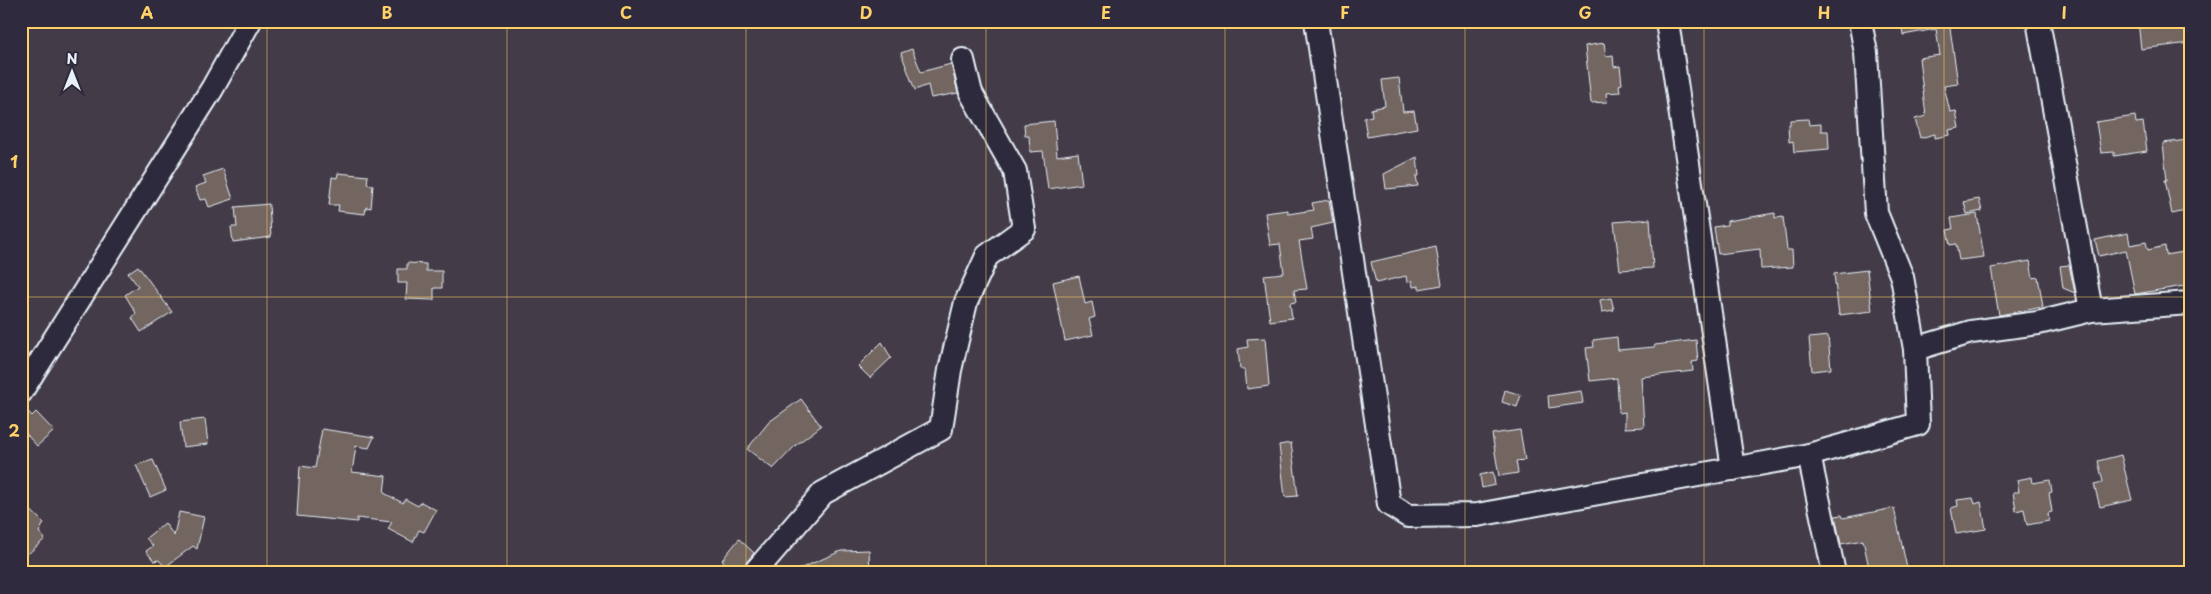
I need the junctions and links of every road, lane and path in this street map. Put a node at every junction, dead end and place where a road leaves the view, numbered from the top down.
1 (250, 21) edge
2 (1316, 21) edge
3 (1667, 21) edge
4 (1860, 21) edge
5 (2038, 21) edge
6 (963, 60) dead end
7 (2190, 303) edge
8 (2091, 310) junction
9 (1915, 349) junction
10 (21, 392) edge
11 (1809, 455) junction
12 (1733, 469) junction
13 (754, 573) edge
14 (1834, 573) edge

1 - 10 street
2 - 12 street
3 - 12 street
4 - 9 street
5 - 8 street
6 - 13 street
7 - 8 street
8 - 9 street
9 - 11 street
11 - 12 street
11 - 14 street

